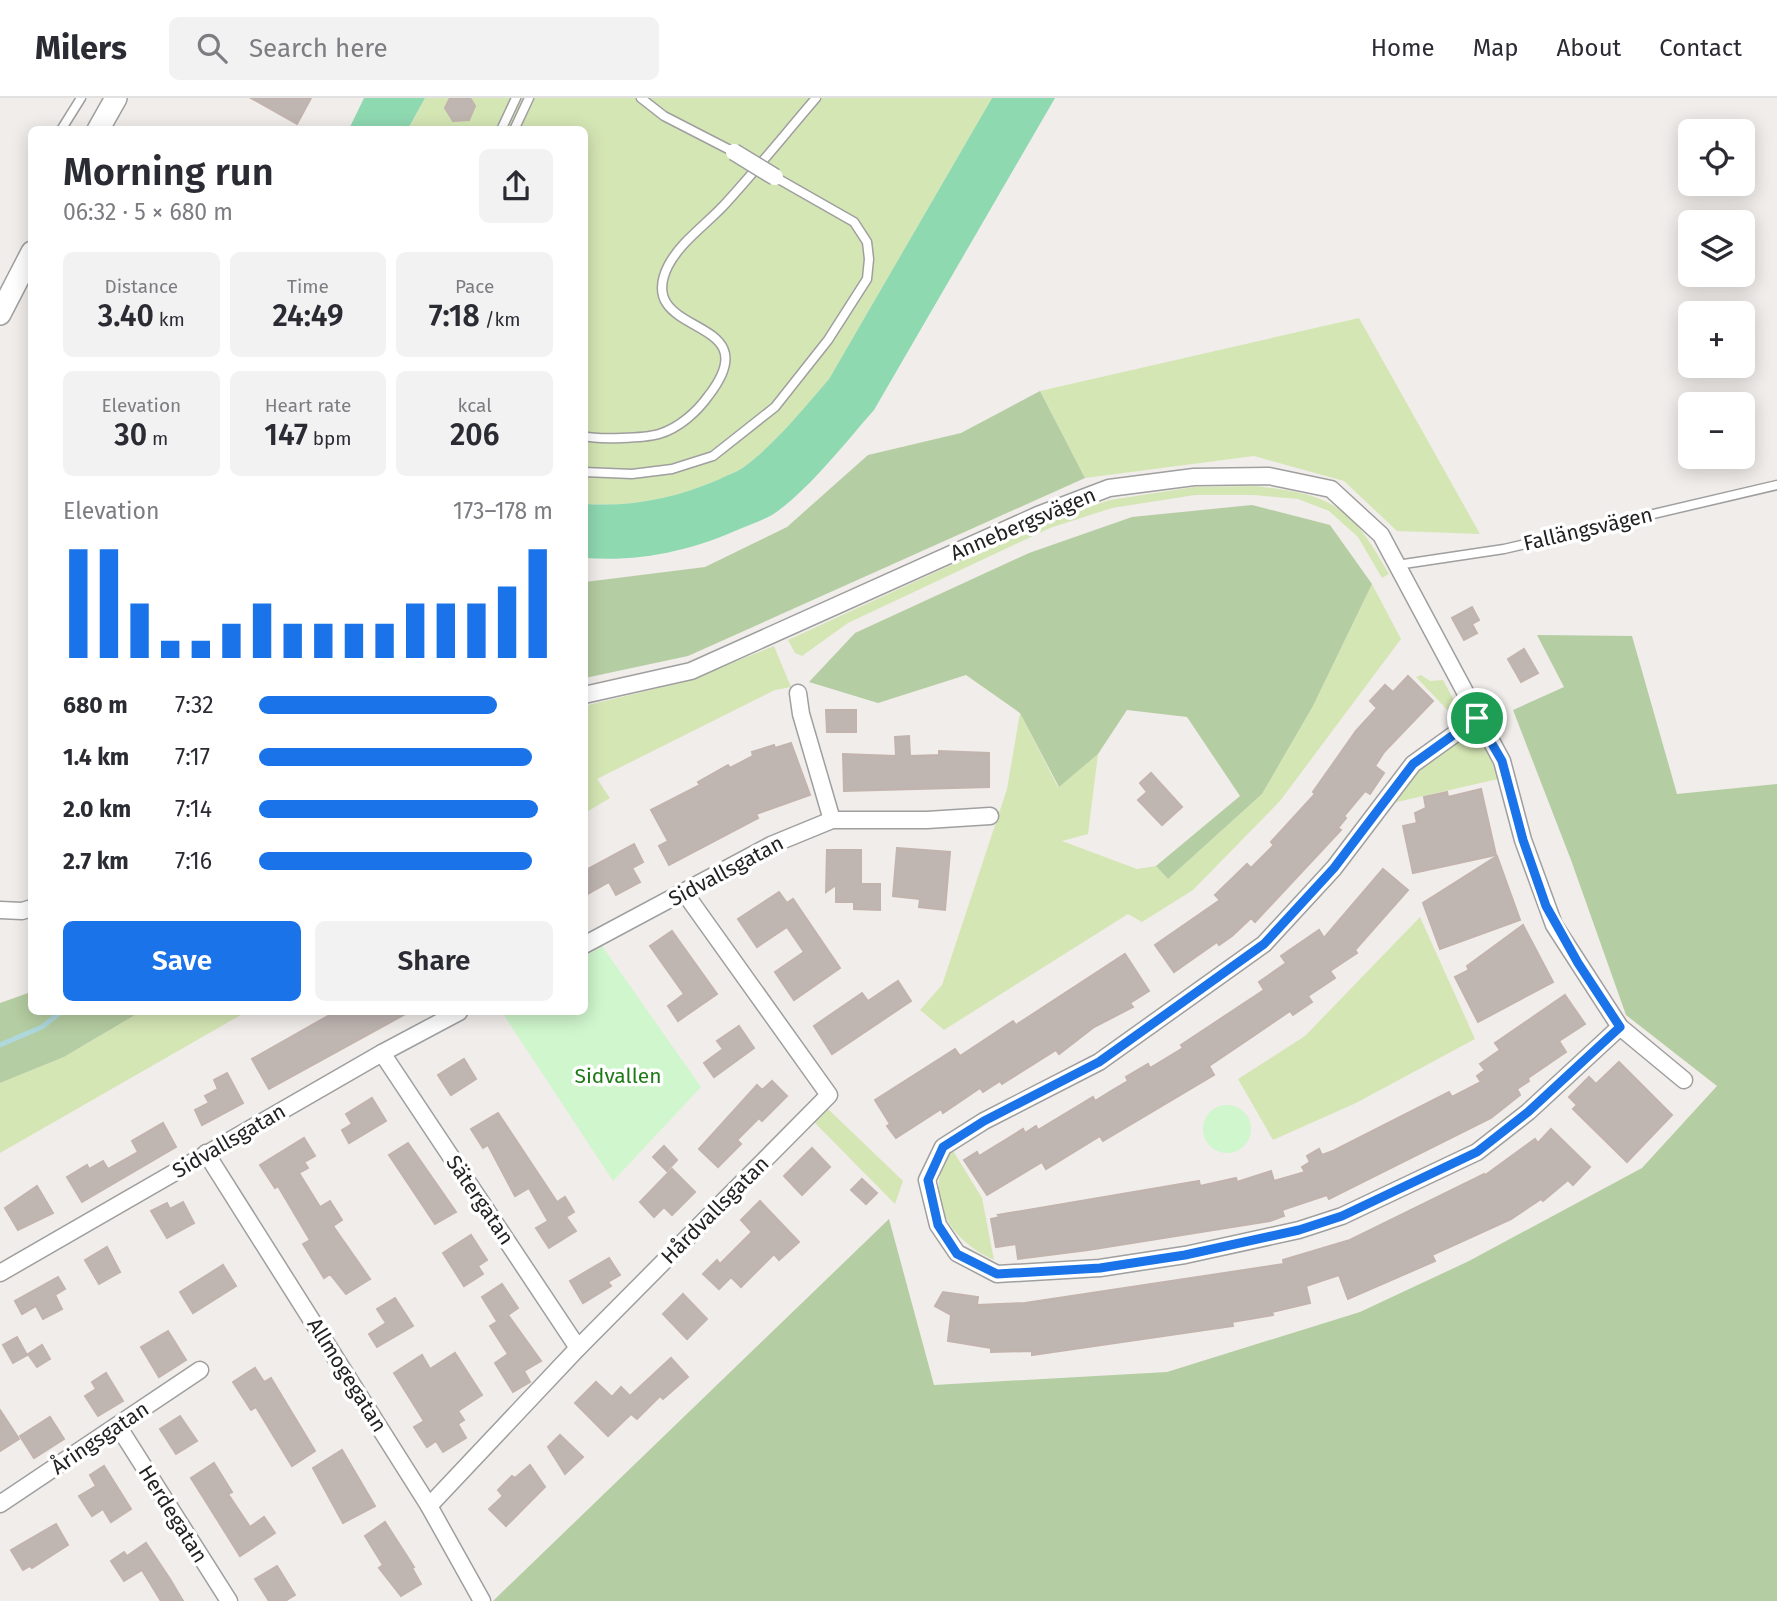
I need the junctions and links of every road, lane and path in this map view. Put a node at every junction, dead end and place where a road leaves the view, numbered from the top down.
1 (81, 98) edge
2 (116, 98) edge
3 (516, 98) edge
4 (529, 98) edge
5 (641, 98) edge
6 (817, 98) edge
7 (64, 126) edge
8 (100, 126) edge
9 (503, 126) edge
10 (516, 126) edge
11 (734, 152) joint
12 (775, 177) joint
13 (28, 260) edge
14 (0, 314) edge
15 (588, 436) edge
16 (588, 472) edge
17 (1777, 485) edge
18 (1397, 565) junction
19 (798, 693) dead end
20 (588, 694) edge
21 (1477, 718) junction
22 (990, 816) dead end
23 (832, 820) junction
24 (684, 892) junction
25 (28, 909) edge
26 (0, 910) edge
27 (588, 943) edge
28 (453, 1015) edge
29 (1620, 1027) junction
30 (382, 1053) junction
31 (1684, 1080) dead end
32 (206, 1153) junction
33 (0, 1273) edge
34 (578, 1348) junction
35 (200, 1370) dead end
36 (118, 1426) junction
37 (0, 1504) edge
38 (429, 1506) junction
39 (229, 1601) edge
40 (482, 1601) edge

1 - 7 lane
2 - 8 street
3 - 9 lane
4 - 10 lane
5 - 11 lane
6 - 15 lane
11 - 12 street, bridge
12 - 16 lane
13 - 14 street
17 - 18 lane, Fallängsvägen
18 - 20 street, Annebergsvägen
18 - 21 street, Annebergsvägen
19 - 23 street
21 - 29 street, Annebergsvägen
21 - 29 street
22 - 23 street, Sidvallsgatan
23 - 24 street, Sidvallsgatan
24 - 27 street, Sidvallsgatan
24 - 34 street, Hårdvallsgatan
25 - 26 street
28 - 30 street, Sidvallsgatan
29 - 31 street, Annebergsvägen
30 - 32 street, Sidvallsgatan
30 - 34 street, Sätergatan
32 - 33 street, Sidvallsgatan
32 - 38 street, Allmogegatan
34 - 38 street, Hårdvallsgatan
35 - 36 street, Åringsgatan
36 - 37 street, Åringsgatan
36 - 39 street, Herdegatan
38 - 40 street, Allmogegatan

